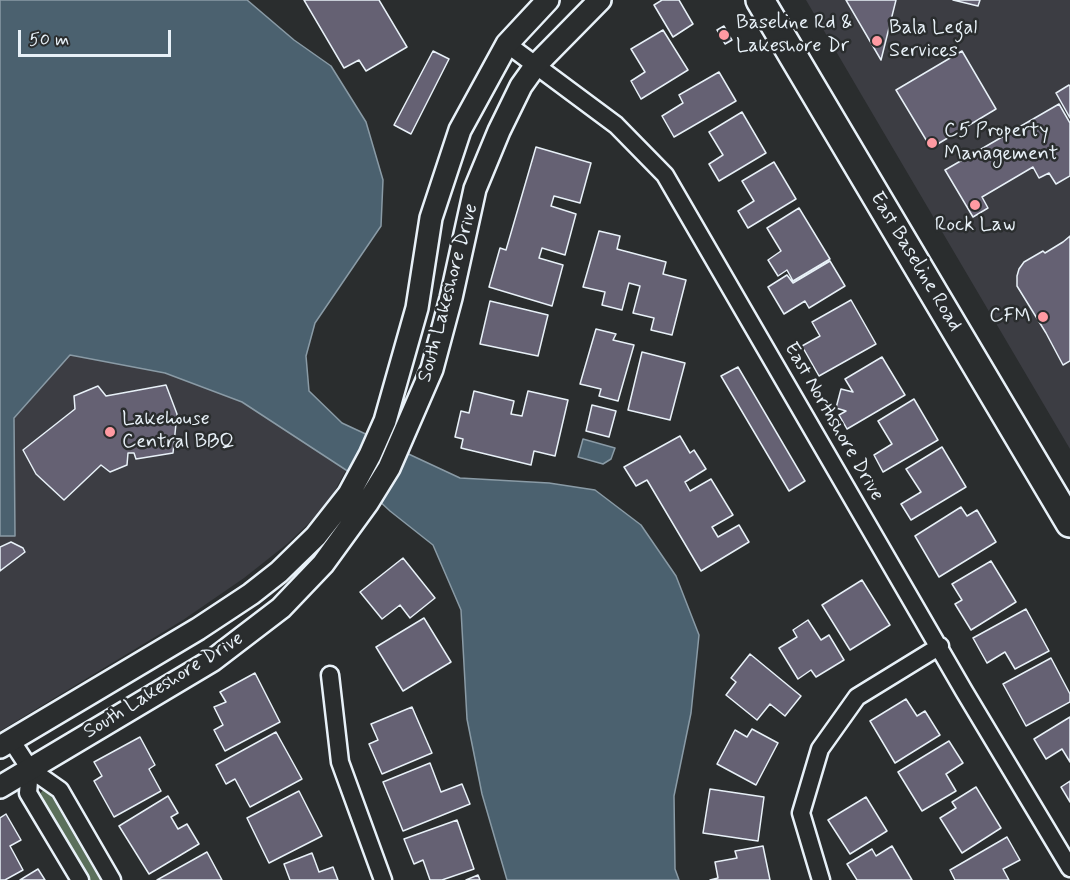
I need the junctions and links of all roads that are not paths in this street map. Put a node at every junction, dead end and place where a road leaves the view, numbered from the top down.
1 (548, 0) edge
2 (600, 0) edge
3 (760, 0) edge
4 (507, 44) junction
5 (536, 65) junction
6 (358, 498) junction
7 (1070, 523) edge
8 (940, 646) junction
9 (330, 675) dead end
10 (5, 744) edge
11 (30, 769) junction
12 (0, 787) edge
13 (1070, 868) edge
14 (80, 880) edge
15 (111, 880) edge
16 (383, 880) edge
17 (821, 880) edge

1 - 4 street, South Lakeshore Drive
2 - 5 street, South Lakeshore Drive
3 - 7 main road, East Baseline Road
4 - 5 street, East Northshore Drive
4 - 6 street, South Lakeshore Drive
5 - 6 street, South Lakeshore Drive
5 - 8 street, East Northshore Drive
6 - 10 street, South Lakeshore Drive
6 - 11 street, South Lakeshore Drive
8 - 13 street, East Northshore Drive
8 - 17 street
9 - 16 street
10 - 11 street
11 - 12 street, South Lakeshore Drive
11 - 14 street
11 - 15 street

